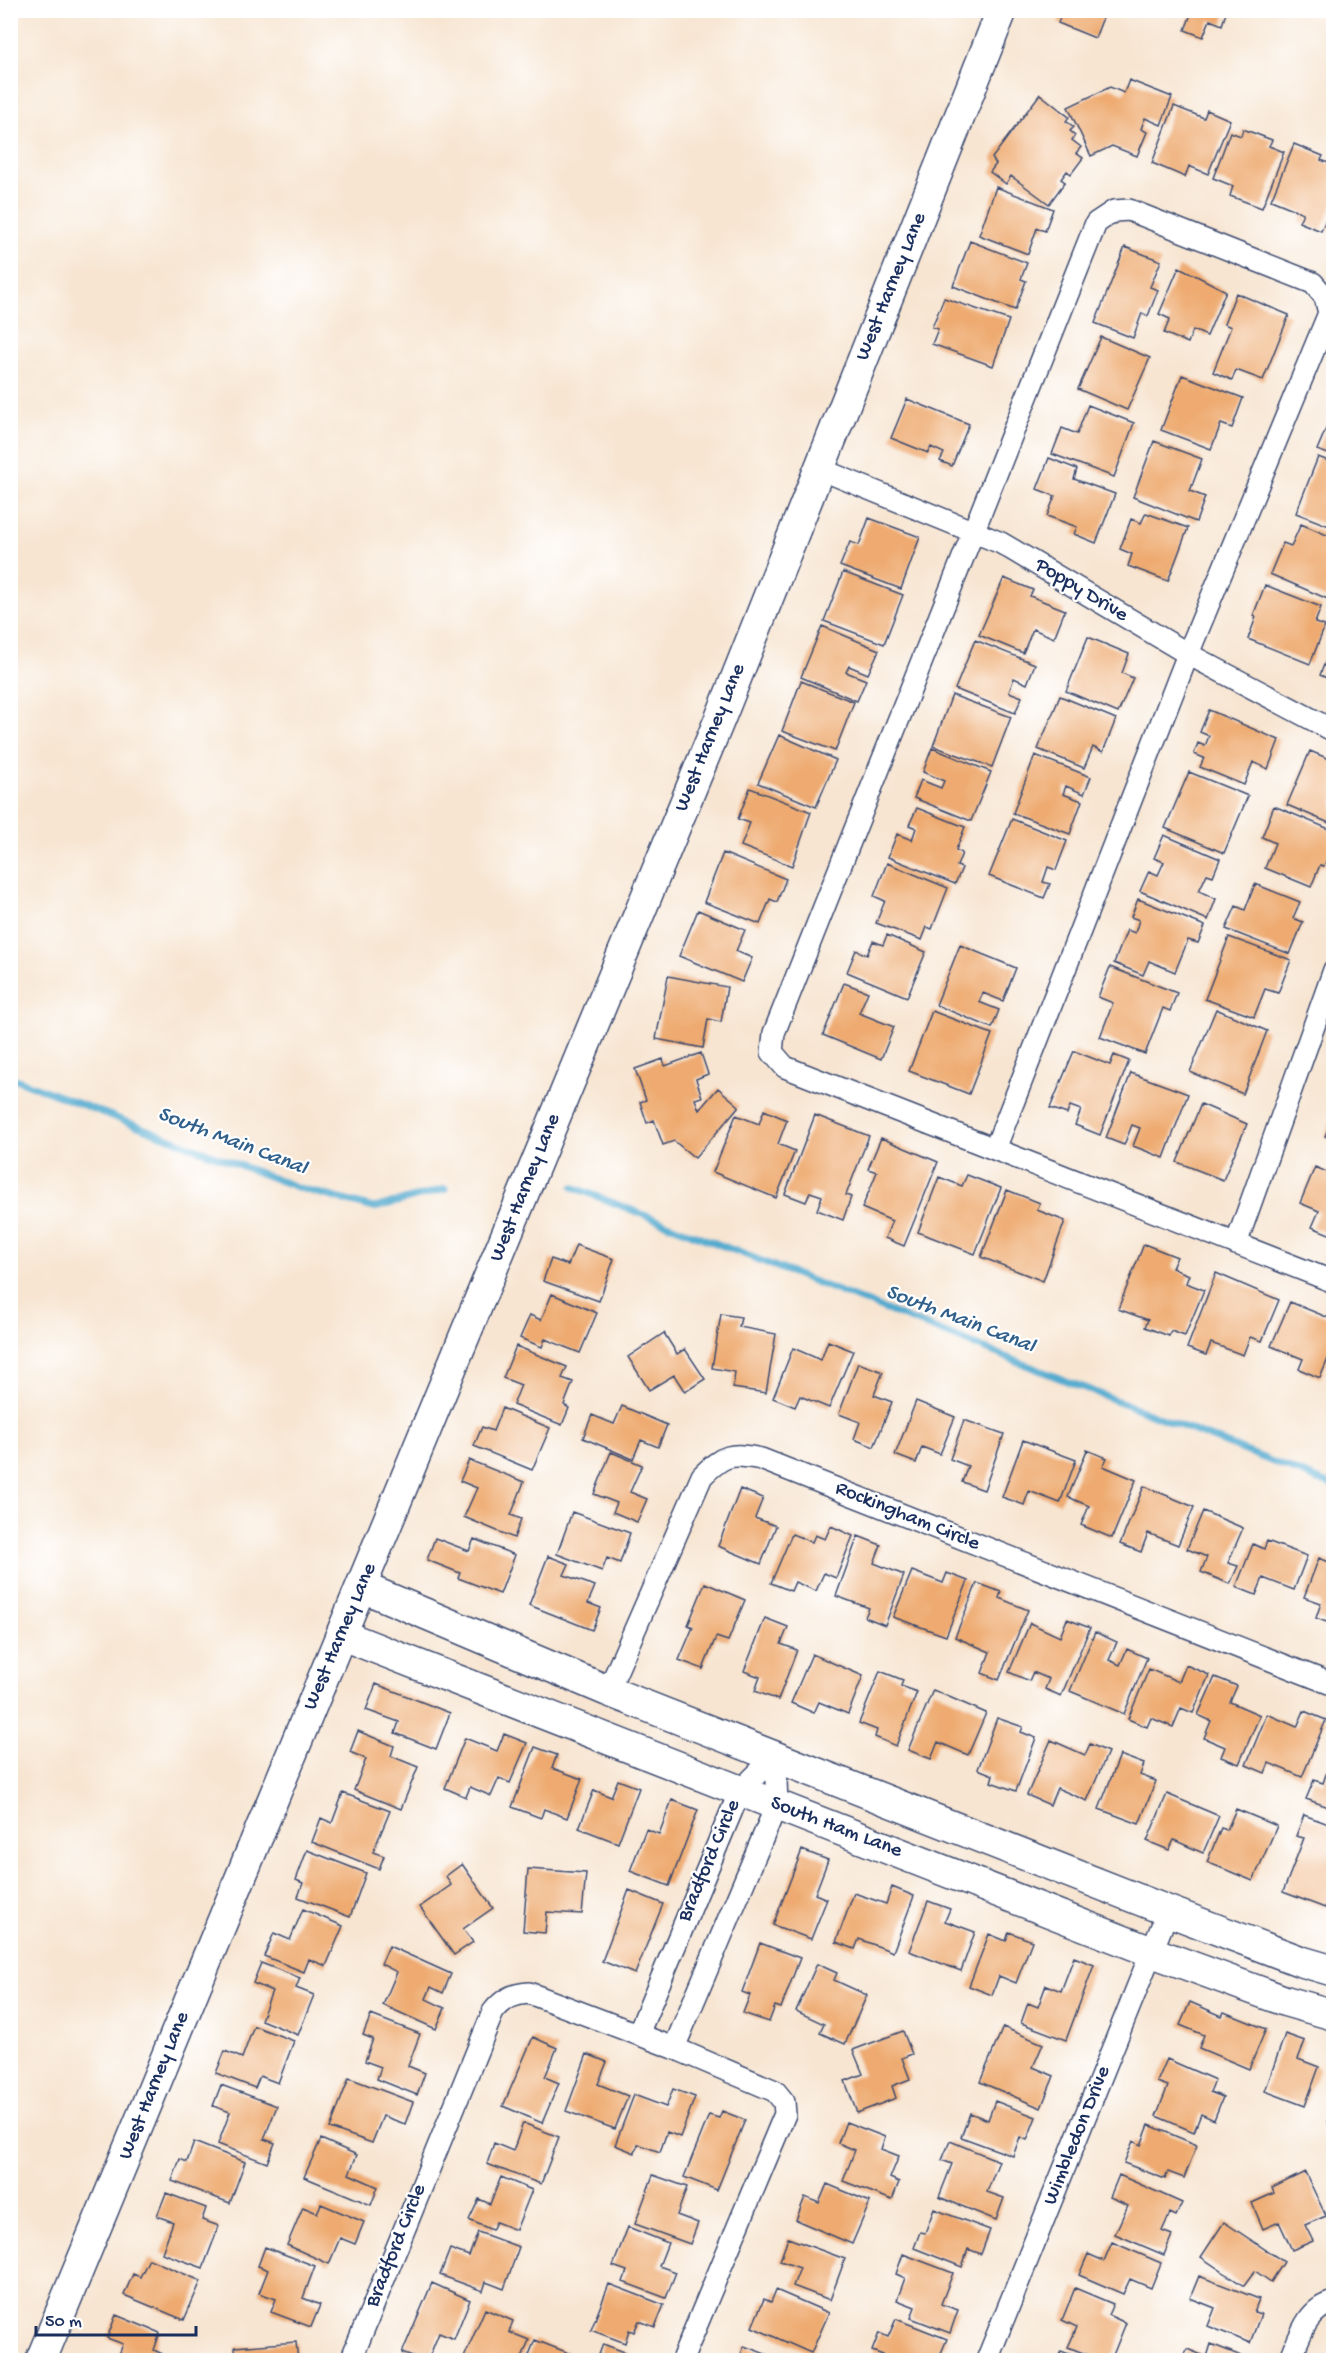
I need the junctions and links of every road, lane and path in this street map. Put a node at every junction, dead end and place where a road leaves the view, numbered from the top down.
1 (1002, 10) edge
2 (820, 469) junction
3 (974, 532) junction
4 (1188, 654) junction
5 (1334, 731) edge
6 (1334, 970) edge
7 (1328, 1000) edge
8 (995, 1149) junction
9 (1236, 1244) junction
10 (1334, 1282) edge
11 (362, 1587) junction
12 (342, 1635) junction
13 (1334, 1685) edge
14 (609, 1691) junction
15 (775, 1756) junction
16 (740, 1791) junction
17 (777, 1804) junction
18 (1168, 1911) junction
19 (1152, 1952) junction
20 (1334, 1971) edge
21 (1334, 2014) edge
22 (638, 2034) junction
23 (674, 2048) junction
24 (1334, 2302) edge
25 (41, 2361) edge
26 (351, 2361) edge
27 (682, 2361) edge
28 (987, 2361) edge
29 (1290, 2361) edge

1 - 2 main road, West Harney Lane
2 - 3 street, Poppy Drive
2 - 11 main road, West Harney Lane
3 - 4 street, Poppy Drive
3 - 4 street
3 - 8 street
4 - 5 street, Poppy Drive
4 - 8 street
6 - 7 street
7 - 9 street
8 - 9 street
9 - 10 street
11 - 12 main road, West Harney Lane
11 - 14 main road
12 - 16 main road, South Ham Lane
12 - 25 main road, West Harney Lane
13 - 14 street, Rockingham Circle
14 - 15 main road
15 - 16 street, Bradford Circle
15 - 17 street, Bradford Circle
15 - 18 main road
16 - 17 main road, South Ham Lane
16 - 22 street, Bradford Circle
17 - 19 main road, South Ham Lane
17 - 23 street, Bradford Circle
18 - 19 street, Wimbledon Drive
18 - 20 main road
19 - 21 main road, South Ham Lane
19 - 28 street, Wimbledon Drive
22 - 23 street, Bradford Circle
22 - 26 street, Bradford Circle
23 - 27 street, Bradford Circle
24 - 29 street

